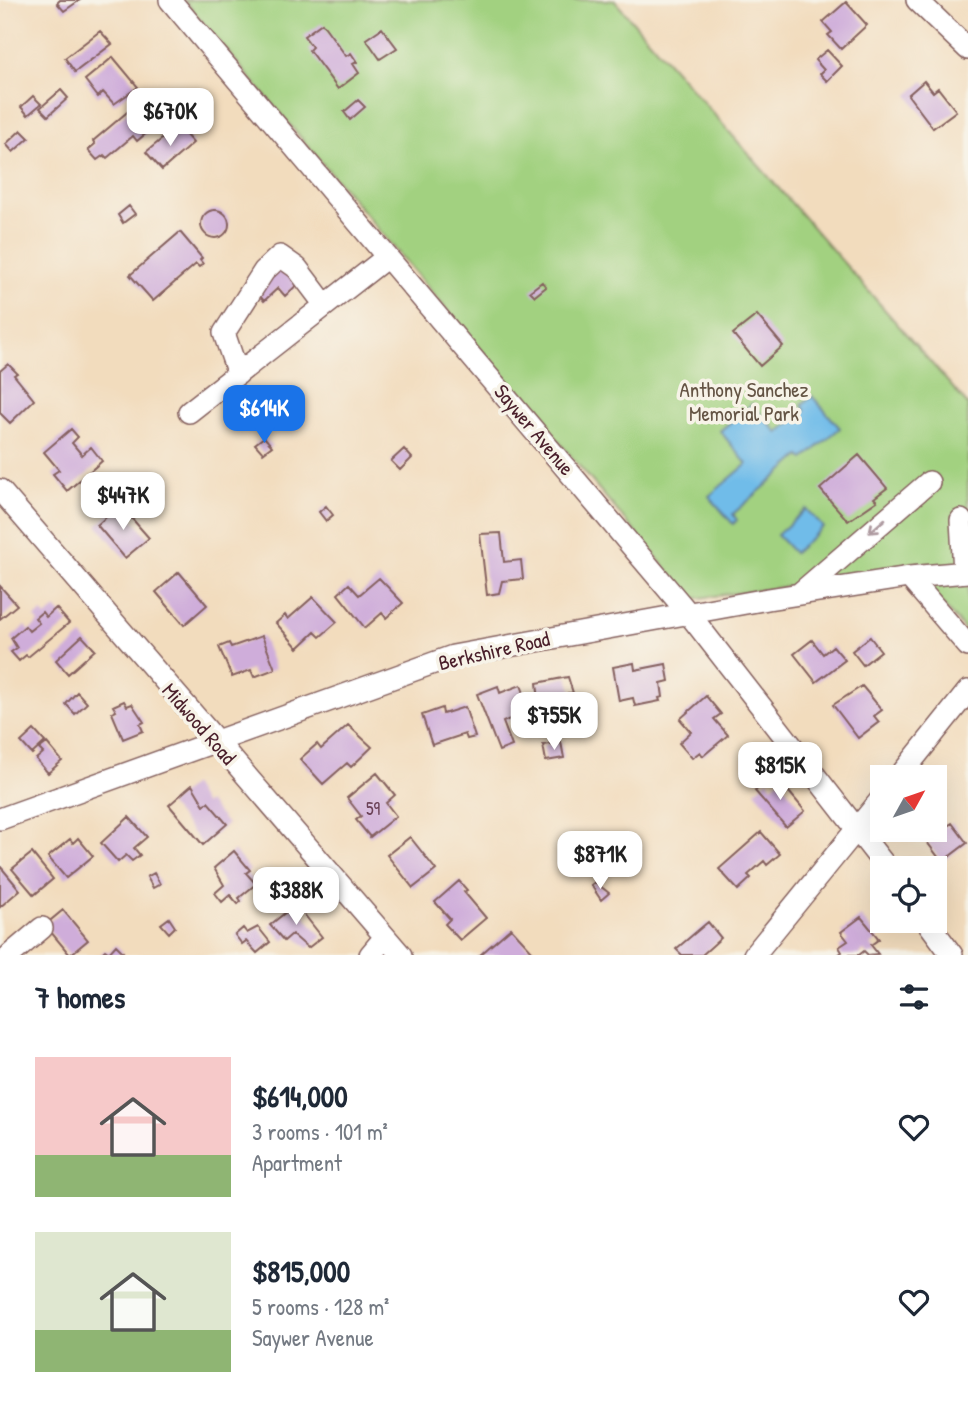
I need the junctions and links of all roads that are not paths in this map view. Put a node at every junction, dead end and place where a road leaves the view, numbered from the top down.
1 (170, 0) edge
2 (917, 0) edge
3 (968, 49) edge
4 (387, 257) junction
5 (325, 305) junction
6 (237, 374) junction
7 (189, 412) dead end
8 (929, 482) dead end
9 (0, 490) edge
10 (961, 520) dead end
11 (966, 572) edge
12 (909, 577) junction
13 (799, 594) junction
14 (687, 612) junction
15 (968, 646) edge
16 (968, 691) edge
17 (216, 743) junction
18 (909, 765) edge
19 (870, 813) edge
20 (0, 819) edge
21 (858, 828) junction
22 (878, 856) edge
23 (42, 928) dead end
24 (935, 933) edge
25 (385, 937) junction
26 (10, 955) edge
27 (370, 955) edge
28 (401, 955) edge
29 (754, 955) edge
30 (951, 955) edge

1 - 4 street, Saywer Avenue
2 - 3 street
4 - 5 street
4 - 14 street, Saywer Avenue
5 - 6 street
5 - 6 street
6 - 7 street
8 -> 13 street
9 - 17 street, Midwood Road
10 - 11 street
11 - 12 street, Berkshire Road
12 - 13 street, Berkshire Road
12 - 15 street
13 - 14 street, Berkshire Road
14 - 17 street, Berkshire Road
14 - 21 street, Saywer Avenue
16 - 18 street
17 - 20 street, Berkshire Road
17 - 25 street, Midwood Road
19 - 21 street
21 - 22 street, Saywer Avenue
21 - 29 street
23 - 26 street
24 - 30 street
25 - 27 street
25 - 28 street, Midwood Road

